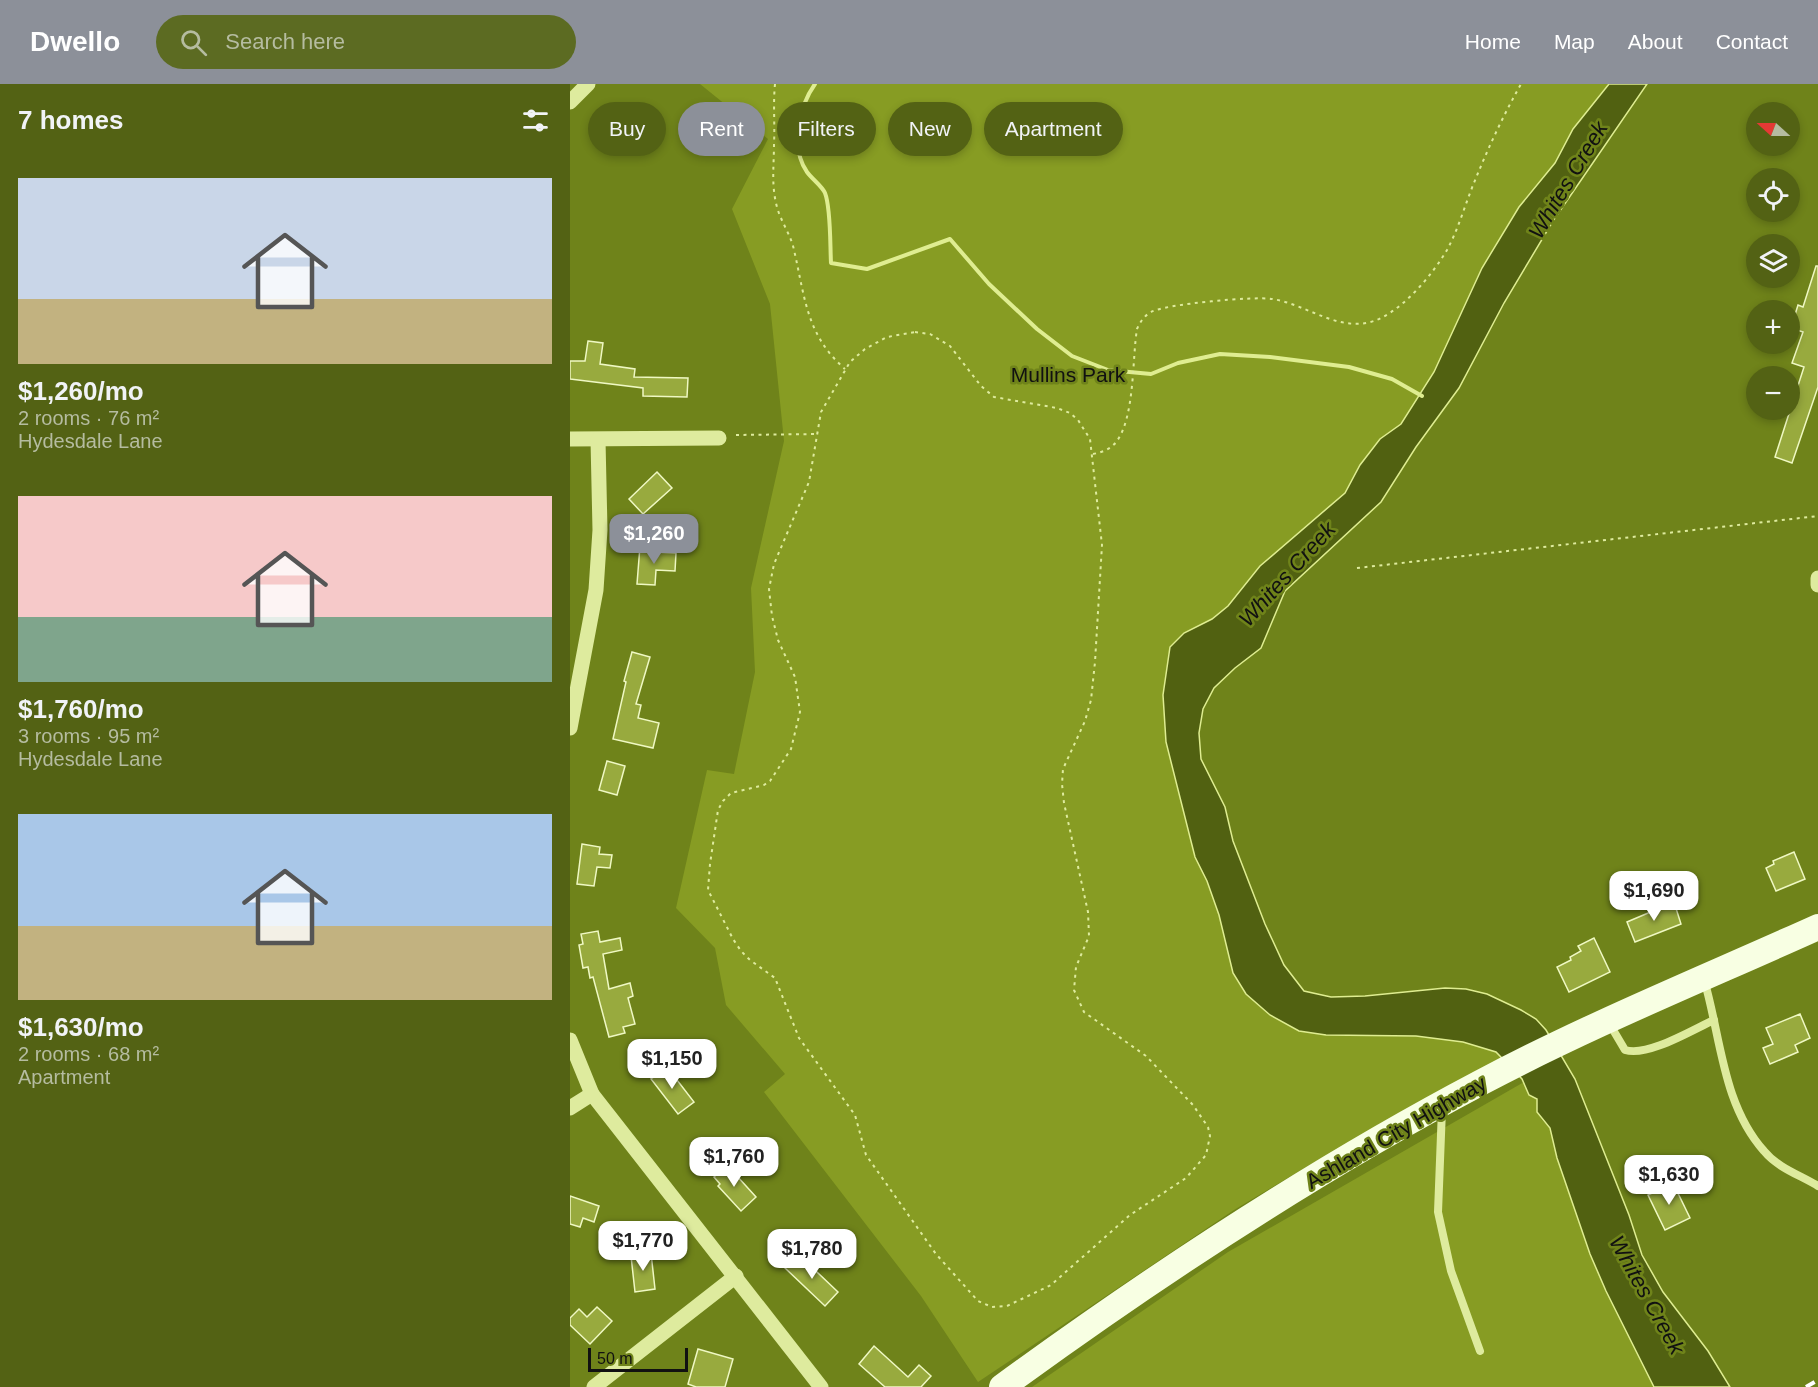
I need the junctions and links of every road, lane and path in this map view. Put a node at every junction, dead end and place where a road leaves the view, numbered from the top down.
1 (588, 84) edge
2 (775, 84) edge
3 (1521, 84) edge
4 (570, 102) edge
5 (845, 369) junction
6 (817, 434) junction
7 (736, 435) dead end
8 (719, 438) dead end
9 (570, 439) edge
10 (598, 440) junction
11 (1093, 454) junction
12 (1818, 516) edge
13 (1357, 568) dead end
14 (1818, 578) edge
15 (1818, 585) edge
16 (570, 728) edge
17 (1818, 927) edge
18 (1704, 978) junction
19 (1714, 1020) junction
20 (1608, 1021) junction
21 (570, 1040) edge
22 (592, 1094) junction
23 (1442, 1105) junction
24 (570, 1108) edge
25 (1818, 1186) edge
26 (736, 1276) junction
27 (1480, 1351) dead end
28 (594, 1387) edge
29 (821, 1387) edge
30 (1002, 1387) edge

1 - 4 street
2 - 5 path
3 - 11 path
5 - 6 path
5 - 11 path
6 - 7 path
6 - 11 path
8 - 10 street
9 - 10 street
10 - 16 street
12 - 13 path
14 - 15 street
17 - 18 main road, Ashland City Highway
18 - 19 lane
18 - 20 main road, Ashland City Highway
19 - 20 lane
19 - 25 lane
20 - 23 main road, Ashland City Highway
21 - 22 street
22 - 24 street
22 - 26 street
23 - 27 lane
23 - 30 main road, Ashland City Highway
26 - 28 street
26 - 29 street

